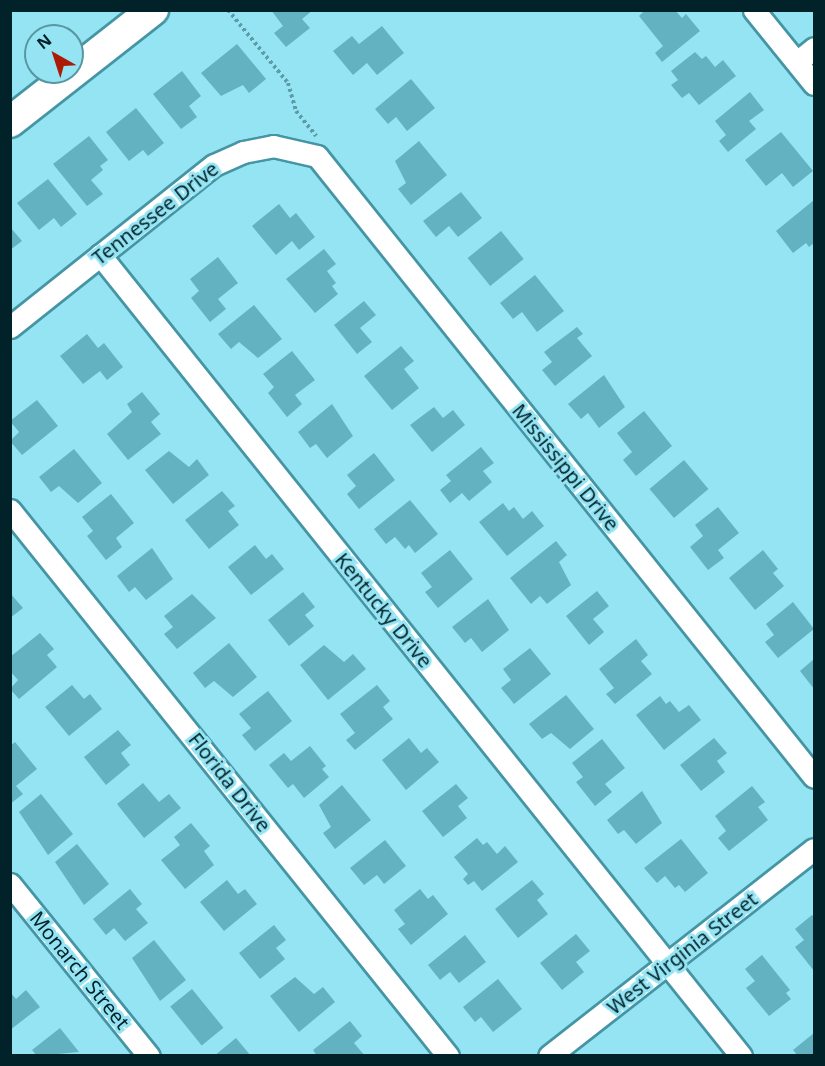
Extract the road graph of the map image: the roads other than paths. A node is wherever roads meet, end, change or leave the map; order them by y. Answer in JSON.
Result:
{"nodes":[{"id":1,"x":153,"y":10,"type":"edge"},
{"id":2,"x":754,"y":10,"type":"edge"},
{"id":3,"x":814,"y":48,"type":"edge"},
{"id":4,"x":797,"y":62,"type":"junction"},
{"id":5,"x":814,"y":84,"type":"edge"},
{"id":6,"x":10,"y":122,"type":"edge"},
{"id":7,"x":320,"y":150,"type":"joint"},
{"id":8,"x":100,"y":255,"type":"junction"},
{"id":9,"x":10,"y":327,"type":"edge"},
{"id":10,"x":10,"y":510,"type":"edge"},
{"id":11,"x":814,"y":777,"type":"edge"},
{"id":12,"x":814,"y":849,"type":"edge"},
{"id":13,"x":10,"y":884,"type":"edge"},
{"id":14,"x":669,"y":964,"type":"junction"},
{"id":15,"x":149,"y":1056,"type":"edge"},
{"id":16,"x":448,"y":1056,"type":"edge"},
{"id":17,"x":549,"y":1056,"type":"edge"},
{"id":18,"x":741,"y":1056,"type":"edge"}],
"edges":[{"from":1,"to":6,"type":"main road"},
{"from":2,"to":4,"type":"street"},
{"from":3,"to":4,"type":"street"},
{"from":4,"to":5,"type":"street"},
{"from":7,"to":8,"type":"street","name":"Tennessee Drive"},
{"from":7,"to":11,"type":"street","name":"Mississippi Drive"},
{"from":8,"to":9,"type":"street","name":"Tennessee Drive"},
{"from":8,"to":14,"type":"street","name":"Kentucky Drive"},
{"from":10,"to":16,"type":"street","name":"Florida Drive"},
{"from":12,"to":14,"type":"street","name":"West Virginia Street"},
{"from":13,"to":15,"type":"street","name":"Monarch Street"},
{"from":14,"to":17,"type":"street","name":"West Virginia Street"},
{"from":14,"to":18,"type":"street","name":"Kentucky Drive"}]}
